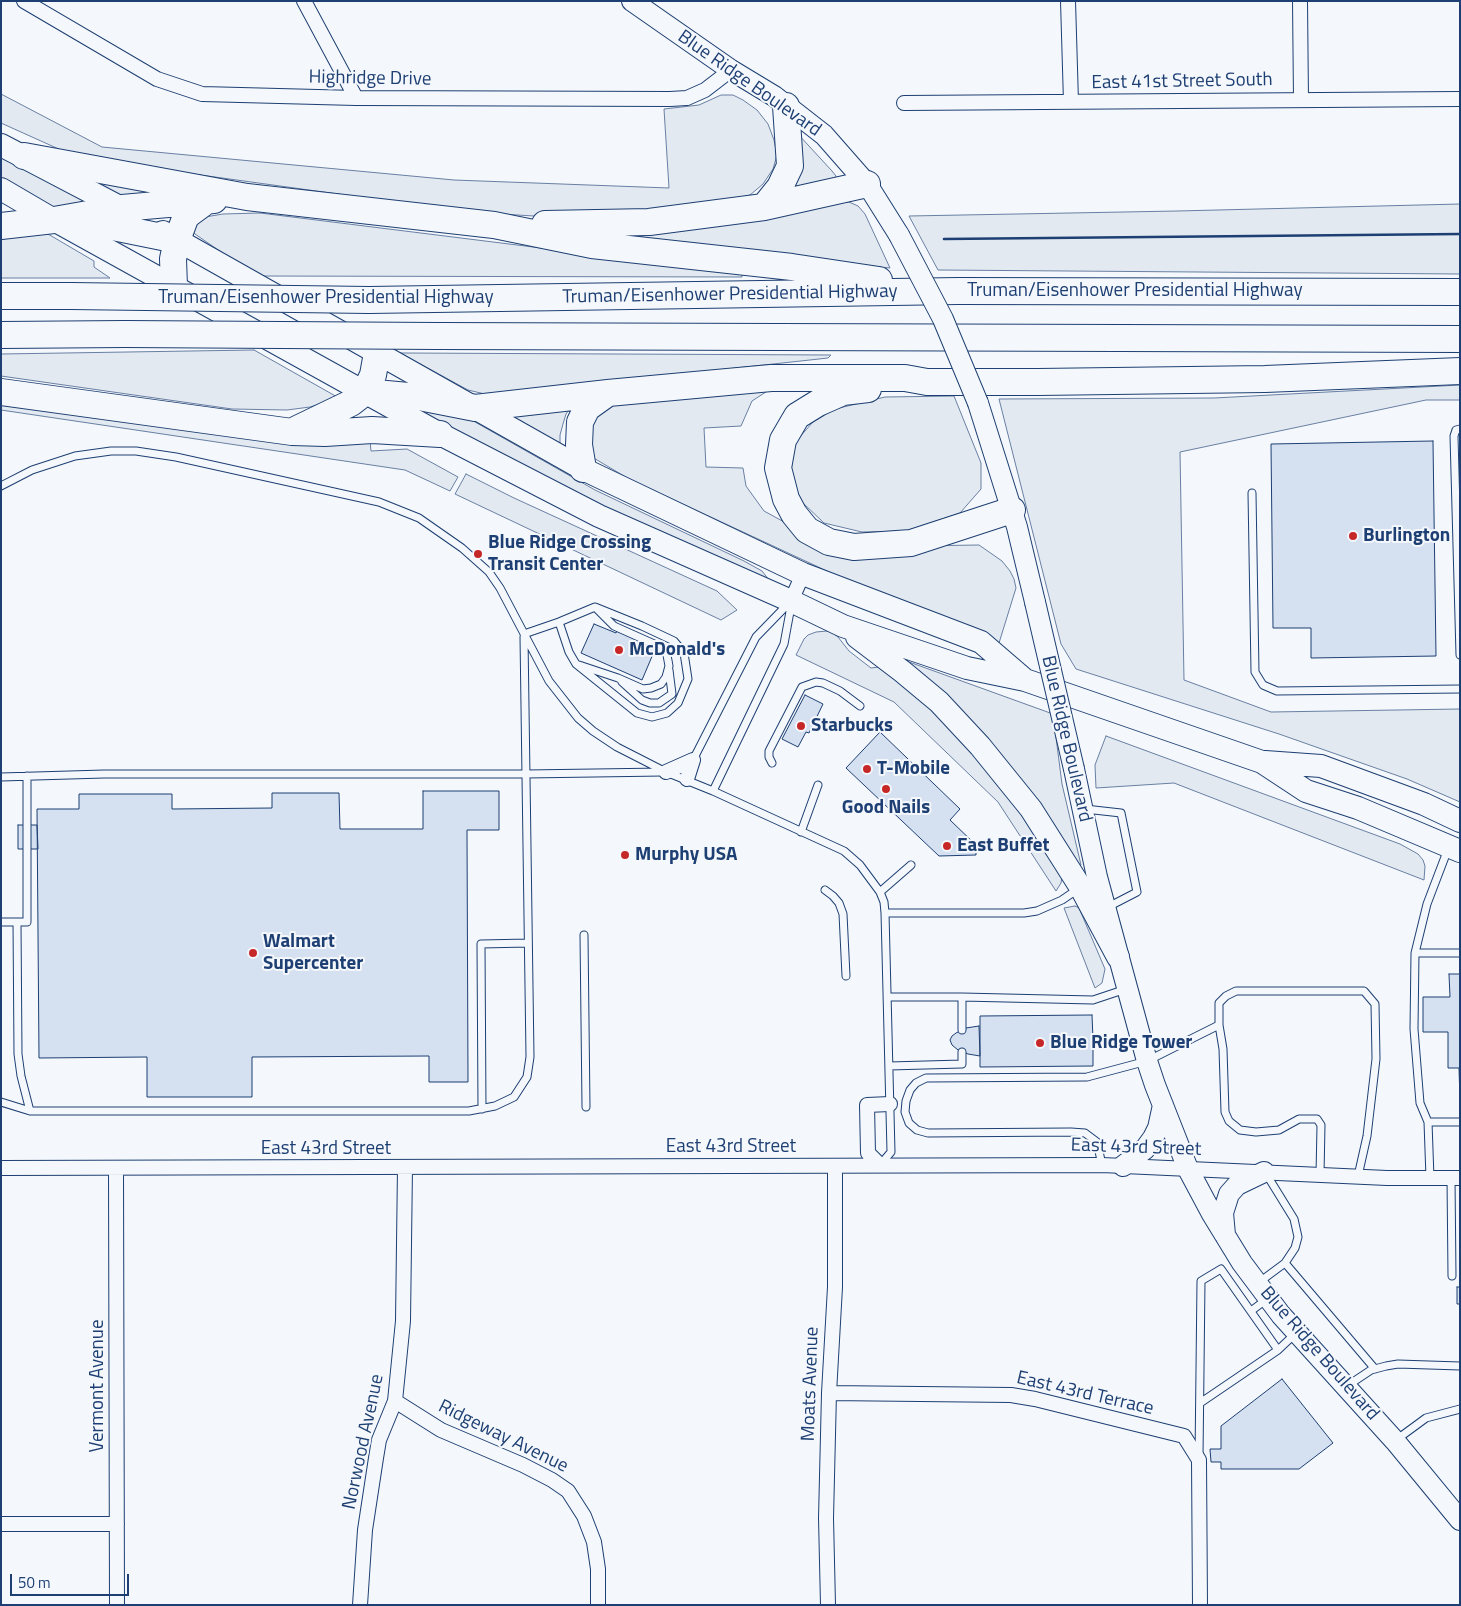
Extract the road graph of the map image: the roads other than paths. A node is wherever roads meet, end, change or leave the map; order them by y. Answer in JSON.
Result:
{"nodes":[{"id":1,"x":24,"y":1,"type":"edge"},
{"id":2,"x":304,"y":1,"type":"edge"},
{"id":3,"x":632,"y":1,"type":"edge"},
{"id":4,"x":1068,"y":1,"type":"edge"},
{"id":5,"x":1300,"y":1,"type":"edge"},
{"id":6,"x":730,"y":70,"type":"junction"},
{"id":7,"x":356,"y":98,"type":"junction"},
{"id":8,"x":1460,"y":99,"type":"edge"},
{"id":9,"x":1301,"y":100,"type":"junction"},
{"id":10,"x":1071,"y":102,"type":"junction"},
{"id":11,"x":904,"y":104,"type":"dead end"},
{"id":12,"x":786,"y":106,"type":"junction"},
{"id":13,"x":12,"y":151,"type":"edge"},
{"id":14,"x":867,"y":184,"type":"junction"},
{"id":15,"x":1,"y":189,"type":"edge"},
{"id":16,"x":247,"y":197,"type":"junction"},
{"id":17,"x":205,"y":202,"type":"junction"},
{"id":18,"x":764,"y":207,"type":"junction"},
{"id":19,"x":122,"y":208,"type":"junction"},
{"id":20,"x":54,"y":220,"type":"junction"},
{"id":21,"x":494,"y":225,"type":"junction"},
{"id":22,"x":1,"y":226,"type":"edge"},
{"id":23,"x":176,"y":240,"type":"junction"},
{"id":24,"x":174,"y":286,"type":"junction"},
{"id":25,"x":958,"y":291,"type":"junction"},
{"id":26,"x":1460,"y":292,"type":"edge"},
{"id":27,"x":1,"y":296,"type":"edge"},
{"id":28,"x":1,"y":335,"type":"edge"},
{"id":29,"x":1460,"y":338,"type":"edge"},
{"id":30,"x":377,"y":353,"type":"junction"},
{"id":31,"x":1460,"y":371,"type":"edge"},
{"id":32,"x":927,"y":382,"type":"junction"},
{"id":33,"x":1,"y":392,"type":"edge"},
{"id":34,"x":365,"y":392,"type":"junction"},
{"id":35,"x":608,"y":393,"type":"junction"},
{"id":36,"x":475,"y":408,"type":"junction"},
{"id":37,"x":1460,"y":429,"type":"edge"},
{"id":38,"x":292,"y":432,"type":"junction"},
{"id":39,"x":440,"y":434,"type":"junction"},
{"id":40,"x":583,"y":469,"type":"junction"},
{"id":41,"x":1,"y":486,"type":"edge"},
{"id":42,"x":1252,"y":493,"type":"dead end"},
{"id":43,"x":1012,"y":510,"type":"junction"},
{"id":44,"x":803,"y":574,"type":"junction"},
{"id":45,"x":792,"y":601,"type":"junction"},
{"id":46,"x":595,"y":607,"type":"junction"},
{"id":47,"x":558,"y":622,"type":"junction"},
{"id":48,"x":843,"y":626,"type":"junction"},
{"id":49,"x":524,"y":634,"type":"junction"},
{"id":50,"x":1460,"y":655,"type":"edge"},
{"id":51,"x":576,"y":664,"type":"junction"},
{"id":52,"x":669,"y":666,"type":"junction"},
{"id":53,"x":618,"y":678,"type":"junction"},
{"id":54,"x":1025,"y":680,"type":"junction"},
{"id":55,"x":1460,"y":689,"type":"edge"},
{"id":56,"x":860,"y":706,"type":"dead end"},
{"id":57,"x":693,"y":760,"type":"junction"},
{"id":58,"x":1262,"y":762,"type":"junction"},
{"id":59,"x":772,"y":763,"type":"dead end"},
{"id":60,"x":666,"y":772,"type":"junction"},
{"id":61,"x":526,"y":774,"type":"junction"},
{"id":62,"x":27,"y":776,"type":"junction"},
{"id":63,"x":1,"y":777,"type":"edge"},
{"id":64,"x":687,"y":779,"type":"junction"},
{"id":65,"x":818,"y":785,"type":"dead end"},
{"id":66,"x":713,"y":791,"type":"junction"},
{"id":67,"x":1082,"y":809,"type":"junction"},
{"id":68,"x":1460,"y":821,"type":"edge"},
{"id":69,"x":801,"y":832,"type":"junction"},
{"id":70,"x":1454,"y":849,"type":"edge"},
{"id":71,"x":912,"y":864,"type":"dead end"},
{"id":72,"x":1081,"y":888,"type":"junction"},
{"id":73,"x":825,"y":890,"type":"dead end"},
{"id":74,"x":880,"y":892,"type":"junction"},
{"id":75,"x":1105,"y":908,"type":"junction"},
{"id":76,"x":885,"y":913,"type":"junction"},
{"id":77,"x":1,"y":922,"type":"edge"},
{"id":78,"x":17,"y":922,"type":"junction"},
{"id":79,"x":584,"y":935,"type":"dead end"},
{"id":80,"x":528,"y":943,"type":"junction"},
{"id":81,"x":1415,"y":953,"type":"junction"},
{"id":82,"x":1460,"y":953,"type":"edge"},
{"id":83,"x":1118,"y":957,"type":"junction"},
{"id":84,"x":846,"y":976,"type":"dead end"},
{"id":85,"x":1126,"y":989,"type":"junction"},
{"id":86,"x":887,"y":997,"type":"junction"},
{"id":87,"x":962,"y":997,"type":"junction"},
{"id":88,"x":1219,"y":1025,"type":"junction"},
{"id":89,"x":962,"y":1030,"type":"dead end"},
{"id":90,"x":962,"y":1052,"type":"dead end"},
{"id":91,"x":1147,"y":1061,"type":"junction"},
{"id":92,"x":889,"y":1066,"type":"junction"},
{"id":93,"x":1,"y":1102,"type":"edge"},
{"id":94,"x":890,"y":1104,"type":"junction"},
{"id":95,"x":1163,"y":1105,"type":"junction"},
{"id":96,"x":586,"y":1107,"type":"dead end"},
{"id":97,"x":482,"y":1109,"type":"junction"},
{"id":98,"x":30,"y":1111,"type":"junction"},
{"id":99,"x":1428,"y":1122,"type":"junction"},
{"id":100,"x":1460,"y":1122,"type":"edge"},
{"id":101,"x":880,"y":1165,"type":"junction"},
{"id":102,"x":1102,"y":1165,"type":"junction"},
{"id":103,"x":835,"y":1166,"type":"junction"},
{"id":104,"x":1124,"y":1166,"type":"junction"},
{"id":105,"x":1,"y":1168,"type":"edge"},
{"id":106,"x":116,"y":1168,"type":"junction"},
{"id":107,"x":405,"y":1168,"type":"junction"},
{"id":108,"x":1188,"y":1169,"type":"junction"},
{"id":109,"x":1264,"y":1172,"type":"junction"},
{"id":110,"x":1320,"y":1174,"type":"junction"},
{"id":111,"x":1358,"y":1176,"type":"junction"},
{"id":112,"x":1430,"y":1178,"type":"junction"},
{"id":113,"x":1456,"y":1178,"type":"edge"},
{"id":114,"x":1224,"y":1235,"type":"junction"},
{"id":115,"x":1284,"y":1263,"type":"junction"},
{"id":116,"x":1452,"y":1276,"type":"dead end"},
{"id":117,"x":1263,"y":1291,"type":"junction"},
{"id":118,"x":1251,"y":1311,"type":"junction"},
{"id":119,"x":1296,"y":1333,"type":"junction"},
{"id":120,"x":1278,"y":1350,"type":"junction"},
{"id":121,"x":1460,"y":1366,"type":"edge"},
{"id":122,"x":1375,"y":1369,"type":"junction"},
{"id":123,"x":1346,"y":1387,"type":"junction"},
{"id":124,"x":829,"y":1393,"type":"junction"},
{"id":125,"x":394,"y":1401,"type":"junction"},
{"id":126,"x":1200,"y":1404,"type":"junction"},
{"id":127,"x":1460,"y":1409,"type":"edge"},
{"id":128,"x":1395,"y":1441,"type":"junction"},
{"id":129,"x":1199,"y":1460,"type":"junction"},
{"id":130,"x":1460,"y":1520,"type":"edge"},
{"id":131,"x":1,"y":1524,"type":"edge"},
{"id":132,"x":117,"y":1524,"type":"junction"},
{"id":133,"x":117,"y":1605,"type":"edge"},
{"id":134,"x":360,"y":1605,"type":"edge"},
{"id":135,"x":598,"y":1605,"type":"edge"},
{"id":136,"x":828,"y":1605,"type":"edge"},
{"id":137,"x":1200,"y":1605,"type":"edge"}],
"edges":[{"from":1,"to":7,"type":"street","name":"Highridge Drive"},
{"from":2,"to":7,"type":"street"},
{"from":3,"to":6,"type":"street","name":"Blue Ridge Boulevard"},
{"from":4,"to":10,"type":"street"},
{"from":5,"to":9,"type":"street"},
{"from":6,"to":7,"type":"street","name":"Highridge Drive"},
{"from":6,"to":12,"type":"street","name":"Blue Ridge Boulevard"},
{"from":8,"to":9,"type":"street","name":"East 41st Street South"},
{"from":9,"to":10,"type":"street","name":"East 41st Street South"},
{"from":10,"to":11,"type":"street","name":"East 41st Street South"},
{"from":12,"to":14,"type":"street","name":"Blue Ridge Boulevard"},
{"from":12,"to":18,"type":"highway"},
{"from":13,"to":16,"type":"highway"},
{"from":13,"to":19,"type":"main road"},
{"from":14,"to":18,"type":"highway"},
{"from":14,"to":43,"type":"street","name":"Blue Ridge Boulevard","bridge":true},
{"from":15,"to":20,"type":"main road"},
{"from":16,"to":17,"type":"highway"},
{"from":16,"to":21,"type":"highway"},
{"from":17,"to":19,"type":"highway"},
{"from":17,"to":23,"type":"highway"},
{"from":18,"to":21,"type":"highway"},
{"from":19,"to":20,"type":"highway"},
{"from":19,"to":23,"type":"main road"},
{"from":20,"to":22,"type":"highway"},
{"from":20,"to":23,"type":"highway"},
{"from":20,"to":24,"type":"main road"},
{"from":21,"to":25,"type":"highway"},
{"from":23,"to":24,"type":"highway"},
{"from":23,"to":30,"type":"main road"},
{"from":24,"to":34,"type":"main road"},
{"from":25,"to":26,"type":"highway","name":"Truman/Eisenhower Presidential Highway"},
{"from":25,"to":27,"type":"highway","name":"Truman/Eisenhower Presidential Highway","bridge":true},
{"from":28,"to":29,"type":"highway","name":"Truman/Eisenhower Presidential Highway","bridge":true},
{"from":30,"to":34,"type":"highway"},
{"from":30,"to":36,"type":"main road"},
{"from":31,"to":32,"type":"highway"},
{"from":32,"to":35,"type":"highway"},
{"from":32,"to":43,"type":"highway"},
{"from":33,"to":38,"type":"highway"},
{"from":34,"to":36,"type":"highway"},
{"from":34,"to":38,"type":"highway"},
{"from":34,"to":39,"type":"main road"},
{"from":35,"to":36,"type":"highway"},
{"from":35,"to":40,"type":"highway"},
{"from":36,"to":40,"type":"main road"},
{"from":37,"to":50,"type":"lane"},
{"from":38,"to":39,"type":"highway"},
{"from":39,"to":45,"type":"main road"},
{"from":40,"to":44,"type":"main road"},
{"from":41,"to":49,"type":"lane"},
{"from":42,"to":55,"type":"lane"},
{"from":43,"to":67,"type":"street","name":"Blue Ridge Boulevard","bridge":true},
{"from":44,"to":45,"type":"street"},
{"from":44,"to":54,"type":"main road"},
{"from":45,"to":48,"type":"main road"},
{"from":45,"to":57,"type":"lane"},
{"from":45,"to":66,"type":"lane"},
{"from":46,"to":47,"type":"lane"},
{"from":46,"to":51,"type":"lane"},
{"from":46,"to":52,"type":"lane"},
{"from":47,"to":49,"type":"lane"},
{"from":47,"to":51,"type":"lane"},
{"from":48,"to":54,"type":"main road"},
{"from":48,"to":72,"type":"main road"},
{"from":49,"to":60,"type":"lane"},
{"from":49,"to":61,"type":"lane"},
{"from":51,"to":53,"type":"lane"},
{"from":52,"to":53,"type":"lane"},
{"from":52,"to":53,"type":"lane"},
{"from":54,"to":58,"type":"main road"},
{"from":56,"to":59,"type":"lane"},
{"from":57,"to":60,"type":"street"},
{"from":57,"to":64,"type":"street"},
{"from":58,"to":68,"type":"main road"},
{"from":58,"to":70,"type":"main road"},
{"from":60,"to":61,"type":"lane"},
{"from":60,"to":64,"type":"lane"},
{"from":61,"to":62,"type":"lane"},
{"from":61,"to":80,"type":"lane"},
{"from":62,"to":63,"type":"lane"},
{"from":62,"to":78,"type":"lane"},
{"from":64,"to":66,"type":"lane"},
{"from":65,"to":69,"type":"lane"},
{"from":66,"to":69,"type":"lane"},
{"from":67,"to":75,"type":"street","name":"Blue Ridge Boulevard"},
{"from":67,"to":75,"type":"lane"},
{"from":69,"to":74,"type":"lane"},
{"from":70,"to":81,"type":"lane"},
{"from":71,"to":74,"type":"lane"},
{"from":72,"to":76,"type":"lane"},
{"from":72,"to":83,"type":"main road"},
{"from":73,"to":84,"type":"lane"},
{"from":74,"to":76,"type":"lane"},
{"from":75,"to":83,"type":"street","name":"Blue Ridge Boulevard"},
{"from":76,"to":86,"type":"lane"},
{"from":77,"to":78,"type":"lane"},
{"from":78,"to":98,"type":"lane"},
{"from":79,"to":96,"type":"lane"},
{"from":80,"to":97,"type":"lane"},
{"from":80,"to":97,"type":"lane"},
{"from":81,"to":82,"type":"lane"},
{"from":81,"to":99,"type":"lane"},
{"from":83,"to":85,"type":"street","name":"Blue Ridge Boulevard"},
{"from":85,"to":87,"type":"lane"},
{"from":85,"to":91,"type":"street","name":"Blue Ridge Boulevard"},
{"from":86,"to":87,"type":"lane"},
{"from":86,"to":92,"type":"lane"},
{"from":87,"to":89,"type":"lane"},
{"from":88,"to":91,"type":"lane"},
{"from":88,"to":110,"type":"lane"},
{"from":88,"to":111,"type":"lane"},
{"from":90,"to":92,"type":"lane"},
{"from":91,"to":95,"type":"street","name":"Blue Ridge Boulevard"},
{"from":91,"to":102,"type":"lane"},
{"from":92,"to":94,"type":"lane"},
{"from":93,"to":98,"type":"lane"},
{"from":94,"to":101,"type":"lane"},
{"from":94,"to":101,"type":"street"},
{"from":95,"to":104,"type":"street"},
{"from":95,"to":108,"type":"street","name":"Blue Ridge Boulevard"},
{"from":97,"to":98,"type":"lane"},
{"from":99,"to":100,"type":"lane"},
{"from":99,"to":112,"type":"lane"},
{"from":101,"to":102,"type":"street","name":"East 43rd Street"},
{"from":101,"to":103,"type":"street","name":"East 43rd Street"},
{"from":102,"to":104,"type":"street","name":"East 43rd Street"},
{"from":103,"to":107,"type":"street","name":"East 43rd Street"},
{"from":103,"to":124,"type":"street","name":"Moats Avenue"},
{"from":104,"to":108,"type":"street","name":"East 43rd Street"},
{"from":105,"to":106,"type":"street","name":"East 43rd Street"},
{"from":106,"to":107,"type":"street","name":"East 43rd Street"},
{"from":106,"to":132,"type":"street","name":"Vermont Avenue"},
{"from":107,"to":125,"type":"street","name":"Norwood Avenue"},
{"from":108,"to":109,"type":"street","name":"East 43rd Street"},
{"from":108,"to":114,"type":"street","name":"Blue Ridge Boulevard"},
{"from":109,"to":110,"type":"street","name":"East 43rd Street"},
{"from":109,"to":114,"type":"street"},
{"from":109,"to":115,"type":"lane"},
{"from":110,"to":111,"type":"street","name":"East 43rd Street"},
{"from":111,"to":112,"type":"street","name":"East 43rd Street"},
{"from":112,"to":113,"type":"street","name":"East 43rd Street"},
{"from":113,"to":116,"type":"lane"},
{"from":114,"to":117,"type":"street","name":"Blue Ridge Boulevard"},
{"from":115,"to":117,"type":"lane"},
{"from":115,"to":122,"type":"lane"},
{"from":117,"to":118,"type":"lane"},
{"from":117,"to":119,"type":"street","name":"Blue Ridge Boulevard"},
{"from":118,"to":120,"type":"lane"},
{"from":118,"to":126,"type":"lane"},
{"from":119,"to":120,"type":"lane"},
{"from":119,"to":123,"type":"street","name":"Blue Ridge Boulevard"},
{"from":120,"to":126,"type":"lane"},
{"from":121,"to":122,"type":"lane"},
{"from":122,"to":123,"type":"lane"},
{"from":123,"to":128,"type":"street","name":"Blue Ridge Boulevard"},
{"from":124,"to":129,"type":"street","name":"East 43rd Terrace"},
{"from":124,"to":136,"type":"street","name":"Moats Avenue"},
{"from":125,"to":134,"type":"street","name":"Norwood Avenue"},
{"from":125,"to":135,"type":"street","name":"Ridgeway Avenue"},
{"from":126,"to":129,"type":"lane"},
{"from":127,"to":128,"type":"lane"},
{"from":128,"to":130,"type":"street","name":"Blue Ridge Boulevard"},
{"from":129,"to":137,"type":"street"},
{"from":131,"to":132,"type":"street"},
{"from":132,"to":133,"type":"street","name":"Vermont Avenue"}]}
